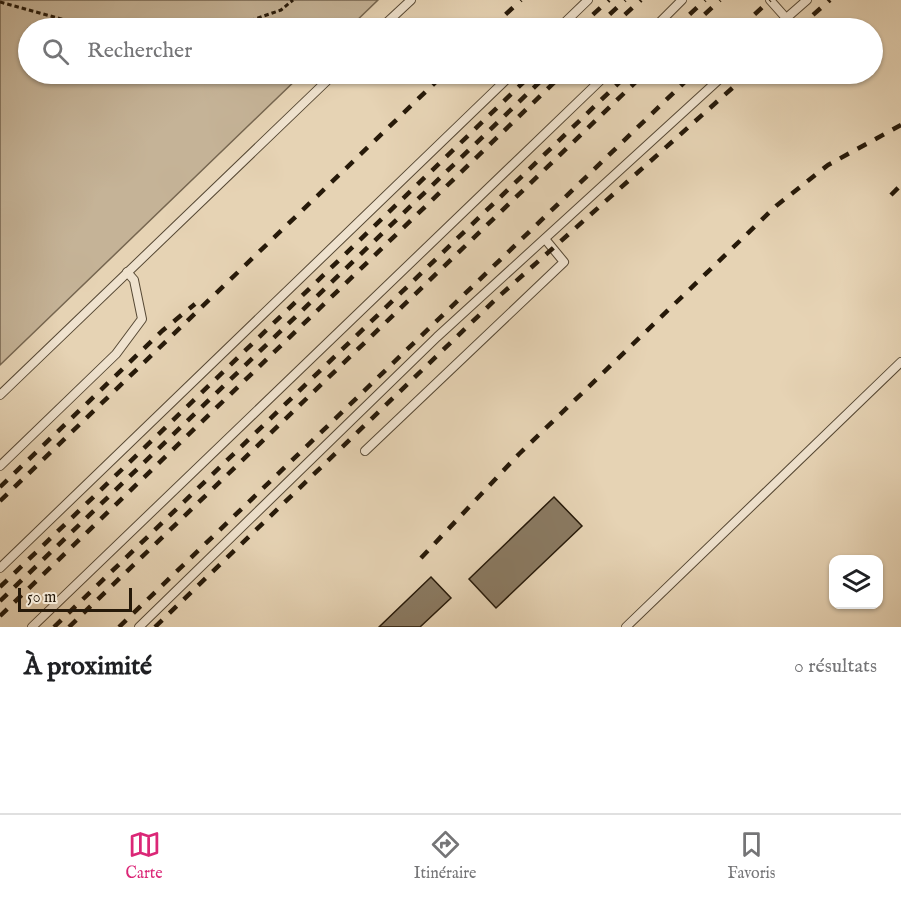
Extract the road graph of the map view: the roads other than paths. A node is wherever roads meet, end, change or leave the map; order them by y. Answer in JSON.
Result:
{"nodes":[{"id":1,"x":411,"y":0,"type":"edge"},
{"id":2,"x":588,"y":0,"type":"edge"},
{"id":3,"x":682,"y":0,"type":"edge"},
{"id":4,"x":770,"y":0,"type":"edge"},
{"id":5,"x":807,"y":0,"type":"edge"},
{"id":6,"x":392,"y":18,"type":"edge"},
{"id":7,"x":569,"y":18,"type":"edge"},
{"id":8,"x":664,"y":18,"type":"edge"},
{"id":9,"x":786,"y":18,"type":"joint"},
{"id":10,"x":324,"y":84,"type":"edge"},
{"id":11,"x":502,"y":84,"type":"edge"},
{"id":12,"x":597,"y":84,"type":"edge"},
{"id":13,"x":714,"y":84,"type":"edge"},
{"id":14,"x":545,"y":239,"type":"junction"},
{"id":15,"x":127,"y":272,"type":"junction"},
{"id":16,"x":901,"y":362,"type":"edge"},
{"id":17,"x":0,"y":395,"type":"edge"},
{"id":18,"x":365,"y":451,"type":"dead end"},
{"id":19,"x":0,"y":466,"type":"edge"},
{"id":20,"x":0,"y":568,"type":"edge"},
{"id":21,"x":32,"y":627,"type":"edge"},
{"id":22,"x":139,"y":627,"type":"edge"},
{"id":23,"x":626,"y":627,"type":"edge"}],
"edges":[{"from":1,"to":6,"type":"lane"},
{"from":2,"to":7,"type":"lane"},
{"from":3,"to":8,"type":"lane"},
{"from":4,"to":9,"type":"lane"},
{"from":5,"to":9,"type":"lane"},
{"from":10,"to":15,"type":"lane"},
{"from":11,"to":20,"type":"lane"},
{"from":12,"to":21,"type":"lane"},
{"from":13,"to":14,"type":"lane"},
{"from":14,"to":18,"type":"lane"},
{"from":14,"to":22,"type":"lane"},
{"from":15,"to":17,"type":"lane"},
{"from":15,"to":19,"type":"lane"},
{"from":16,"to":23,"type":"lane"}]}
